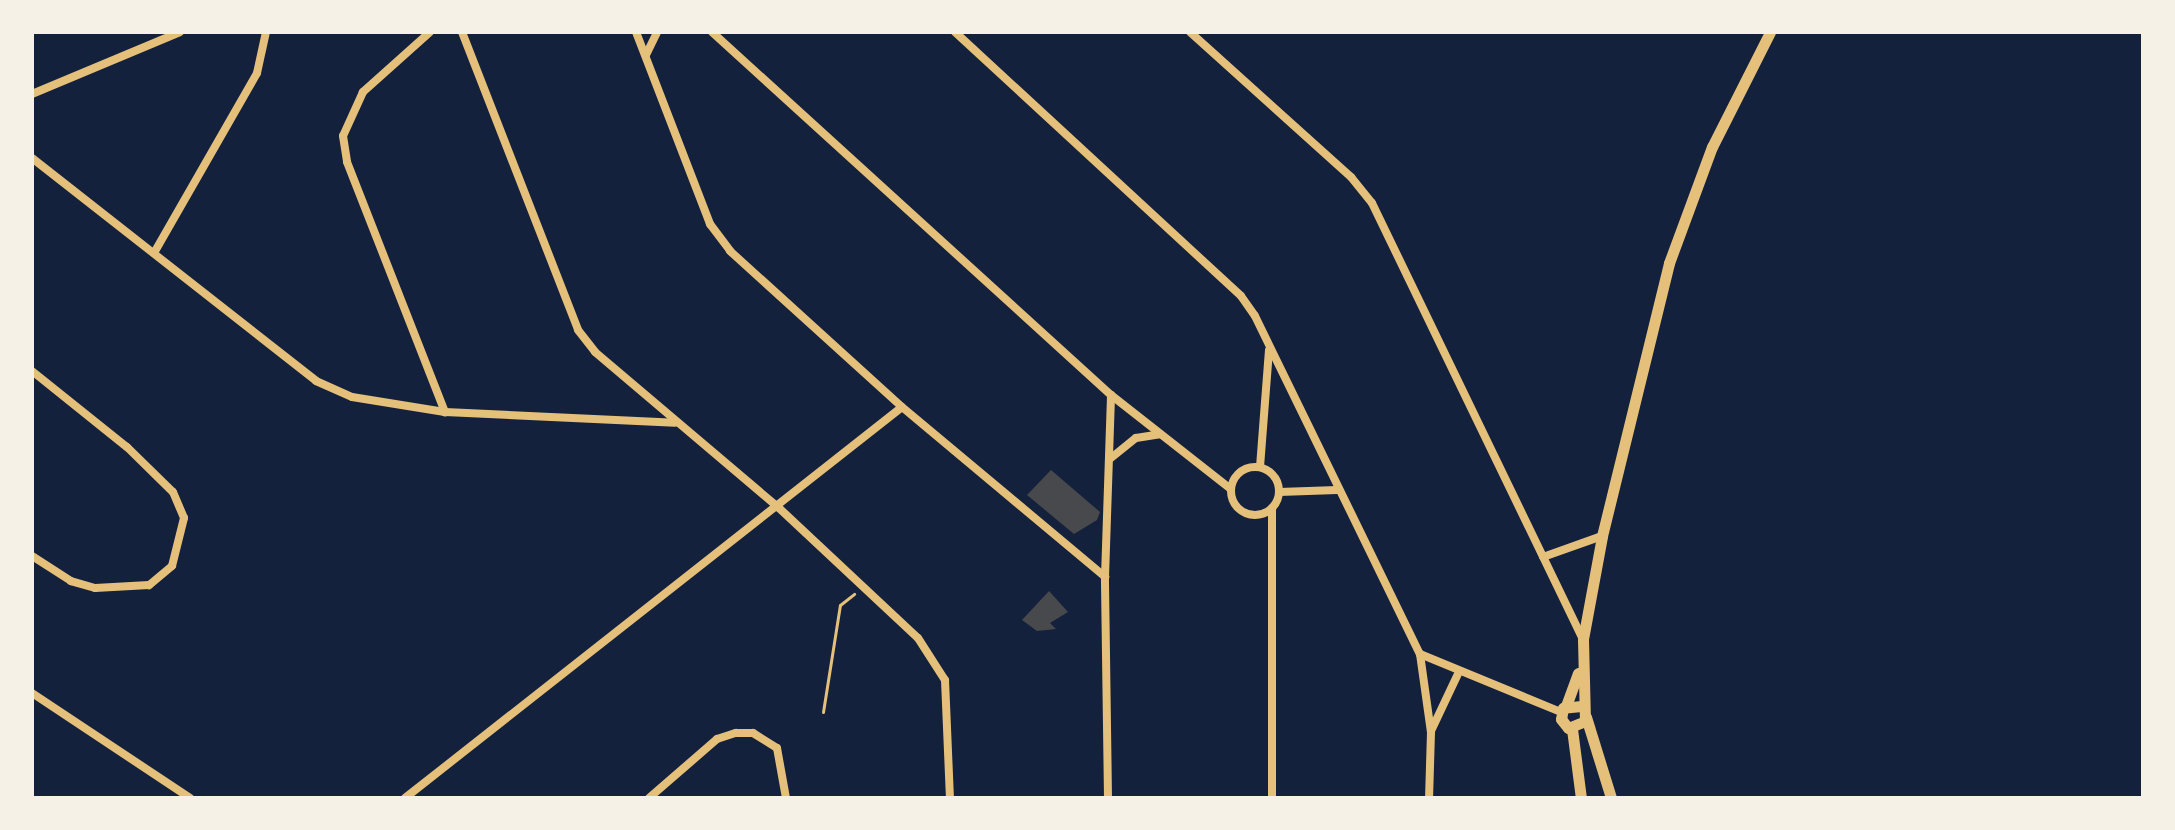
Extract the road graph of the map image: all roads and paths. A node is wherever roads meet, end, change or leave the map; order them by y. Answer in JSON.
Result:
{"nodes":[{"id":1,"x":180,"y":32,"type":"edge"},
{"id":2,"x":266,"y":32,"type":"edge"},
{"id":3,"x":430,"y":32,"type":"edge"},
{"id":4,"x":462,"y":32,"type":"edge"},
{"id":5,"x":636,"y":32,"type":"edge"},
{"id":6,"x":657,"y":32,"type":"edge"},
{"id":7,"x":712,"y":32,"type":"edge"},
{"id":8,"x":955,"y":32,"type":"edge"},
{"id":9,"x":1190,"y":32,"type":"edge"},
{"id":10,"x":1770,"y":32,"type":"edge"},
{"id":11,"x":646,"y":55,"type":"junction"},
{"id":12,"x":32,"y":94,"type":"edge"},
{"id":13,"x":32,"y":158,"type":"edge"},
{"id":14,"x":154,"y":253,"type":"junction"},
{"id":15,"x":1269,"y":349,"type":"junction"},
{"id":16,"x":32,"y":371,"type":"edge"},
{"id":17,"x":1111,"y":395,"type":"junction"},
{"id":18,"x":902,"y":407,"type":"junction"},
{"id":19,"x":445,"y":412,"type":"junction"},
{"id":20,"x":676,"y":423,"type":"junction"},
{"id":21,"x":1160,"y":434,"type":"junction"},
{"id":22,"x":1111,"y":458,"type":"junction"},
{"id":23,"x":1260,"y":467,"type":"junction"},
{"id":24,"x":1231,"y":489,"type":"junction"},
{"id":25,"x":1337,"y":490,"type":"junction"},
{"id":26,"x":1279,"y":492,"type":"junction"},
{"id":27,"x":779,"y":508,"type":"junction"},
{"id":28,"x":1272,"y":508,"type":"junction"},
{"id":29,"x":1602,"y":536,"type":"junction"},
{"id":30,"x":32,"y":556,"type":"edge"},
{"id":31,"x":1543,"y":557,"type":"junction"},
{"id":32,"x":1105,"y":577,"type":"junction"},
{"id":33,"x":863,"y":587,"type":"junction"},
{"id":34,"x":1583,"y":639,"type":"junction"},
{"id":35,"x":1420,"y":654,"type":"junction"},
{"id":36,"x":1582,"y":661,"type":"junction"},
{"id":37,"x":1458,"y":674,"type":"junction"},
{"id":38,"x":32,"y":693,"type":"edge"},
{"id":39,"x":1564,"y":709,"type":"junction"},
{"id":40,"x":823,"y":712,"type":"dead end"},
{"id":41,"x":1583,"y":712,"type":"junction"},
{"id":42,"x":1572,"y":729,"type":"junction"},
{"id":43,"x":1431,"y":732,"type":"junction"},
{"id":44,"x":190,"y":798,"type":"edge"},
{"id":45,"x":405,"y":798,"type":"edge"},
{"id":46,"x":649,"y":798,"type":"edge"},
{"id":47,"x":786,"y":798,"type":"edge"},
{"id":48,"x":950,"y":798,"type":"edge"},
{"id":49,"x":1108,"y":798,"type":"edge"},
{"id":50,"x":1272,"y":798,"type":"edge"},
{"id":51,"x":1429,"y":798,"type":"edge"},
{"id":52,"x":1581,"y":798,"type":"edge"},
{"id":53,"x":1611,"y":798,"type":"edge"}],
"edges":[{"from":1,"to":12,"type":"street"},
{"from":2,"to":14,"type":"street"},
{"from":3,"to":19,"type":"street"},
{"from":4,"to":20,"type":"street"},
{"from":5,"to":11,"type":"street"},
{"from":6,"to":11,"type":"street"},
{"from":7,"to":17,"type":"street"},
{"from":8,"to":15,"type":"street"},
{"from":9,"to":31,"type":"street"},
{"from":10,"to":29,"type":"street"},
{"from":11,"to":18,"type":"street"},
{"from":13,"to":14,"type":"street"},
{"from":14,"to":19,"type":"street"},
{"from":15,"to":23,"type":"street"},
{"from":15,"to":25,"type":"street"},
{"from":16,"to":30,"type":"street"},
{"from":17,"to":21,"type":"street"},
{"from":17,"to":22,"type":"street"},
{"from":18,"to":27,"type":"street"},
{"from":18,"to":32,"type":"street"},
{"from":19,"to":20,"type":"street"},
{"from":20,"to":27,"type":"street"},
{"from":21,"to":22,"type":"street"},
{"from":21,"to":24,"type":"street"},
{"from":22,"to":32,"type":"street"},
{"from":23,"to":24,"type":"street"},
{"from":23,"to":26,"type":"street"},
{"from":24,"to":28,"type":"street"},
{"from":25,"to":26,"type":"street"},
{"from":25,"to":35,"type":"street"},
{"from":26,"to":28,"type":"street"},
{"from":27,"to":33,"type":"street"},
{"from":27,"to":45,"type":"street"},
{"from":28,"to":50,"type":"street"},
{"from":29,"to":31,"type":"street"},
{"from":29,"to":34,"type":"street"},
{"from":31,"to":34,"type":"street"},
{"from":32,"to":49,"type":"street"},
{"from":33,"to":40,"type":"path"},
{"from":33,"to":48,"type":"street"},
{"from":34,"to":36,"type":"street"},
{"from":35,"to":37,"type":"street"},
{"from":35,"to":43,"type":"street"},
{"from":36,"to":39,"type":"street"},
{"from":36,"to":41,"type":"street"},
{"from":37,"to":39,"type":"street"},
{"from":37,"to":43,"type":"street"},
{"from":38,"to":44,"type":"street"},
{"from":39,"to":41,"type":"street"},
{"from":39,"to":42,"type":"street"},
{"from":41,"to":42,"type":"street"},
{"from":41,"to":53,"type":"street"},
{"from":42,"to":52,"type":"street"},
{"from":43,"to":51,"type":"street"},
{"from":46,"to":47,"type":"street"}]}
